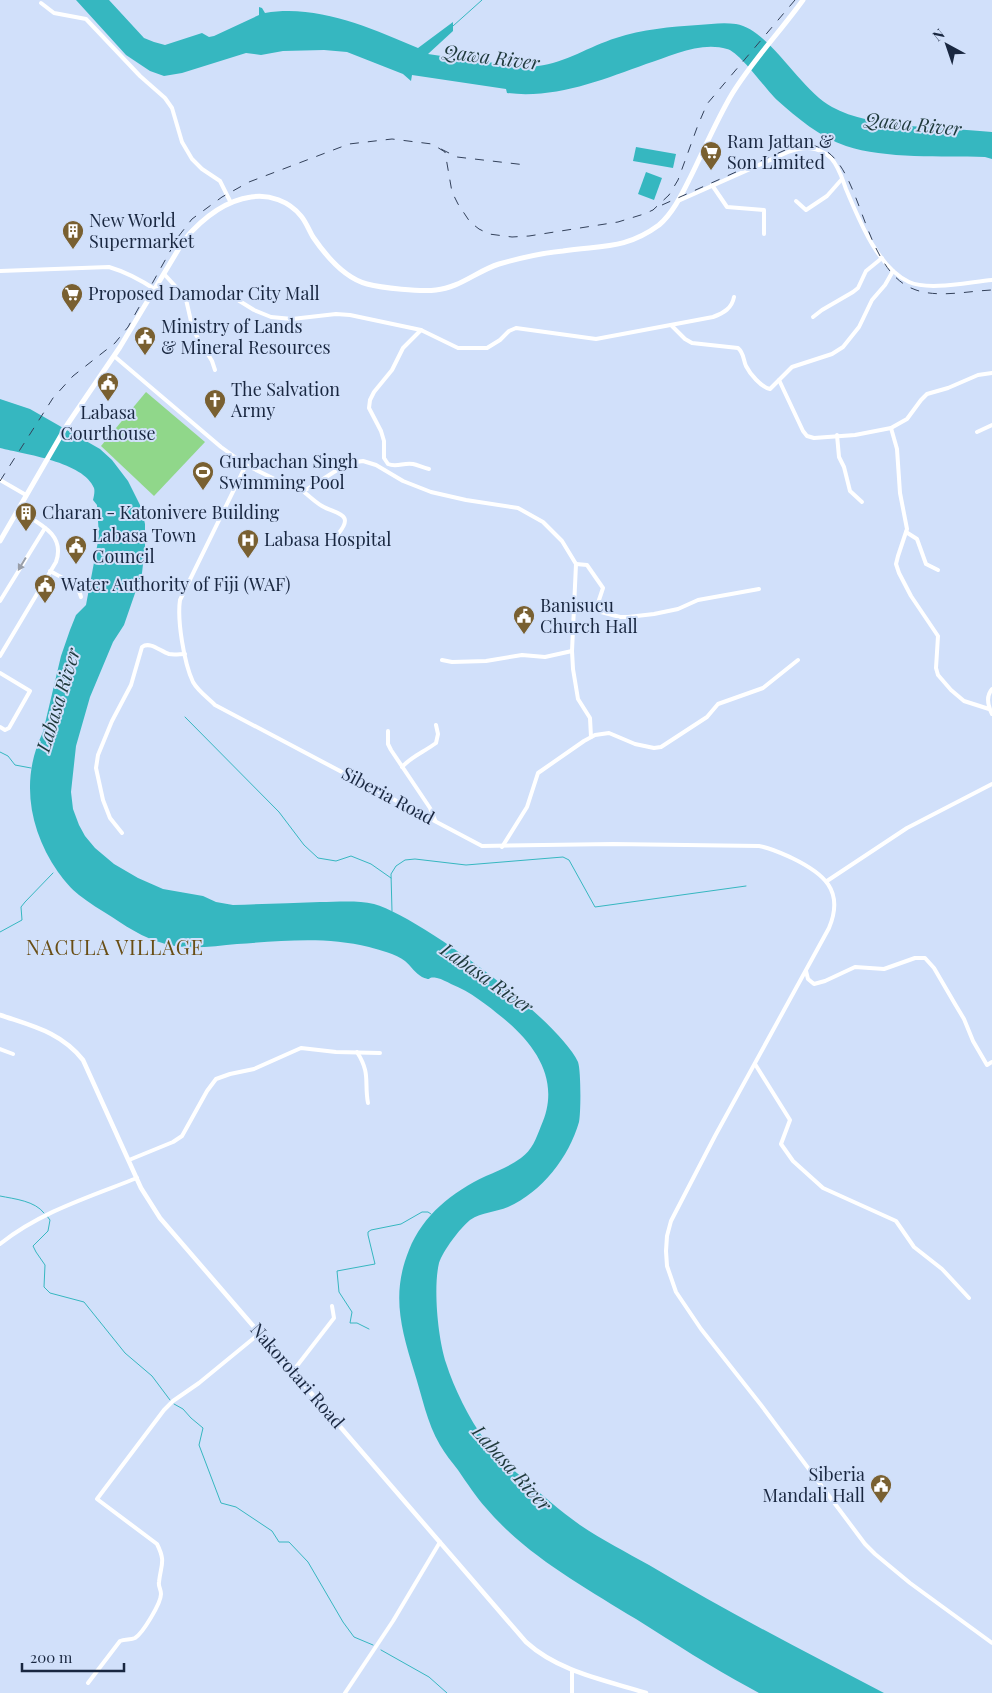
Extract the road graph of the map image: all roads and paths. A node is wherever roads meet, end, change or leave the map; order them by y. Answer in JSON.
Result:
{"nodes":[{"id":1,"x":803,"y":0,"type":"edge"},
{"id":2,"x":41,"y":3,"type":"dead end"},
{"id":3,"x":842,"y":179,"type":"junction"},
{"id":4,"x":712,"y":185,"type":"junction"},
{"id":5,"x":678,"y":201,"type":"junction"},
{"id":6,"x":796,"y":201,"type":"dead end"},
{"id":7,"x":231,"y":203,"type":"junction"},
{"id":8,"x":764,"y":234,"type":"dead end"},
{"id":9,"x":882,"y":258,"type":"junction"},
{"id":10,"x":0,"y":271,"type":"edge"},
{"id":11,"x":893,"y":271,"type":"junction"},
{"id":12,"x":165,"y":274,"type":"junction"},
{"id":13,"x":992,"y":280,"type":"edge"},
{"id":14,"x":156,"y":290,"type":"junction"},
{"id":15,"x":185,"y":295,"type":"junction"},
{"id":16,"x":734,"y":297,"type":"dead end"},
{"id":17,"x":813,"y":317,"type":"dead end"},
{"id":18,"x":671,"y":325,"type":"junction"},
{"id":19,"x":422,"y":330,"type":"junction"},
{"id":20,"x":114,"y":356,"type":"junction"},
{"id":21,"x":215,"y":370,"type":"dead end"},
{"id":22,"x":992,"y":372,"type":"edge"},
{"id":23,"x":780,"y":380,"type":"junction"},
{"id":24,"x":992,"y":425,"type":"edge"},
{"id":25,"x":891,"y":428,"type":"junction"},
{"id":26,"x":978,"y":432,"type":"dead end"},
{"id":27,"x":837,"y":436,"type":"junction"},
{"id":28,"x":246,"y":465,"type":"junction"},
{"id":29,"x":429,"y":469,"type":"dead end"},
{"id":30,"x":1,"y":482,"type":"edge"},
{"id":31,"x":303,"y":490,"type":"junction"},
{"id":32,"x":26,"y":496,"type":"junction"},
{"id":33,"x":862,"y":502,"type":"dead end"},
{"id":34,"x":19,"y":510,"type":"junction"},
{"id":35,"x":45,"y":528,"type":"junction"},
{"id":36,"x":906,"y":532,"type":"junction"},
{"id":37,"x":338,"y":534,"type":"dead end"},
{"id":38,"x":0,"y":540,"type":"edge"},
{"id":39,"x":576,"y":564,"type":"junction"},
{"id":40,"x":938,"y":570,"type":"dead end"},
{"id":41,"x":50,"y":571,"type":"junction"},
{"id":42,"x":759,"y":590,"type":"dead end"},
{"id":43,"x":81,"y":596,"type":"dead end"},
{"id":44,"x":0,"y":601,"type":"edge"},
{"id":45,"x":572,"y":651,"type":"junction"},
{"id":46,"x":185,"y":654,"type":"junction"},
{"id":47,"x":0,"y":656,"type":"edge"},
{"id":48,"x":442,"y":660,"type":"dead end"},
{"id":49,"x":798,"y":660,"type":"dead end"},
{"id":50,"x":0,"y":673,"type":"edge"},
{"id":51,"x":992,"y":689,"type":"edge"},
{"id":52,"x":989,"y":709,"type":"junction"},
{"id":53,"x":992,"y":714,"type":"edge"},
{"id":54,"x":436,"y":725,"type":"dead end"},
{"id":55,"x":0,"y":727,"type":"edge"},
{"id":56,"x":388,"y":731,"type":"dead end"},
{"id":57,"x":591,"y":737,"type":"junction"},
{"id":58,"x":402,"y":767,"type":"junction"},
{"id":59,"x":992,"y":784,"type":"edge"},
{"id":60,"x":435,"y":820,"type":"junction"},
{"id":61,"x":122,"y":833,"type":"dead end"},
{"id":62,"x":502,"y":847,"type":"junction"},
{"id":63,"x":827,"y":881,"type":"junction"},
{"id":64,"x":806,"y":971,"type":"junction"},
{"id":65,"x":0,"y":1015,"type":"edge"},
{"id":66,"x":0,"y":1049,"type":"edge"},
{"id":67,"x":357,"y":1052,"type":"junction"},
{"id":68,"x":380,"y":1053,"type":"dead end"},
{"id":69,"x":13,"y":1054,"type":"dead end"},
{"id":70,"x":992,"y":1062,"type":"edge"},
{"id":71,"x":756,"y":1064,"type":"junction"},
{"id":72,"x":368,"y":1103,"type":"dead end"},
{"id":73,"x":130,"y":1160,"type":"junction"},
{"id":74,"x":137,"y":1178,"type":"junction"},
{"id":75,"x":0,"y":1244,"type":"edge"},
{"id":76,"x":969,"y":1298,"type":"dead end"},
{"id":77,"x":332,"y":1306,"type":"dead end"},
{"id":78,"x":260,"y":1333,"type":"junction"},
{"id":79,"x":293,"y":1371,"type":"junction"},
{"id":80,"x":440,"y":1542,"type":"junction"},
{"id":81,"x":992,"y":1643,"type":"edge"},
{"id":82,"x":572,"y":1670,"type":"junction"},
{"id":83,"x":88,"y":1683,"type":"dead end"},
{"id":84,"x":345,"y":1693,"type":"edge"},
{"id":85,"x":572,"y":1693,"type":"edge"},
{"id":86,"x":646,"y":1693,"type":"edge"}],
"edges":[{"from":1,"to":5,"type":"main road"},
{"from":2,"to":7,"type":"street"},
{"from":3,"to":4,"type":"street"},
{"from":3,"to":6,"type":"street"},
{"from":3,"to":9,"type":"street"},
{"from":4,"to":5,"type":"street"},
{"from":4,"to":8,"type":"street"},
{"from":5,"to":7,"type":"main road"},
{"from":7,"to":12,"type":"main road"},
{"from":9,"to":11,"type":"street"},
{"from":9,"to":17,"type":"street"},
{"from":10,"to":14,"type":"street"},
{"from":11,"to":13,"type":"street"},
{"from":11,"to":23,"type":"street"},
{"from":12,"to":14,"type":"main road"},
{"from":12,"to":15,"type":"street"},
{"from":14,"to":20,"type":"main road"},
{"from":15,"to":19,"type":"street"},
{"from":15,"to":21,"type":"street"},
{"from":16,"to":18,"type":"street"},
{"from":18,"to":19,"type":"street"},
{"from":18,"to":23,"type":"street"},
{"from":19,"to":29,"type":"street"},
{"from":20,"to":28,"type":"street"},
{"from":20,"to":32,"type":"main road"},
{"from":22,"to":25,"type":"street"},
{"from":23,"to":27,"type":"street"},
{"from":24,"to":26,"type":"street"},
{"from":25,"to":27,"type":"street"},
{"from":25,"to":36,"type":"street"},
{"from":27,"to":33,"type":"street"},
{"from":28,"to":31,"type":"street"},
{"from":28,"to":46,"type":"street","name":"Siberia Road"},
{"from":30,"to":32,"type":"street"},
{"from":31,"to":37,"type":"street"},
{"from":31,"to":39,"type":"street"},
{"from":32,"to":34,"type":"main road"},
{"from":34,"to":35,"type":"street"},
{"from":34,"to":38,"type":"main road"},
{"from":35,"to":41,"type":"street"},
{"from":35,"to":44,"type":"street","one_way":true},
{"from":36,"to":40,"type":"street"},
{"from":36,"to":52,"type":"street"},
{"from":39,"to":42,"type":"street"},
{"from":39,"to":45,"type":"street"},
{"from":41,"to":43,"type":"street"},
{"from":41,"to":47,"type":"street"},
{"from":45,"to":48,"type":"street"},
{"from":45,"to":57,"type":"street"},
{"from":46,"to":60,"type":"street","name":"Siberia Road"},
{"from":46,"to":61,"type":"street"},
{"from":49,"to":57,"type":"street"},
{"from":50,"to":55,"type":"street"},
{"from":51,"to":52,"type":"street"},
{"from":52,"to":53,"type":"street"},
{"from":54,"to":58,"type":"street"},
{"from":56,"to":58,"type":"street"},
{"from":57,"to":62,"type":"street"},
{"from":58,"to":60,"type":"street"},
{"from":59,"to":63,"type":"street"},
{"from":60,"to":62,"type":"street","name":"Siberia Road"},
{"from":62,"to":63,"type":"street","name":"Siberia Road"},
{"from":63,"to":64,"type":"street"},
{"from":64,"to":70,"type":"street"},
{"from":64,"to":71,"type":"street"},
{"from":65,"to":73,"type":"street","name":"Nakorotari Road"},
{"from":66,"to":69,"type":"street"},
{"from":67,"to":68,"type":"street"},
{"from":67,"to":72,"type":"street"},
{"from":67,"to":73,"type":"street"},
{"from":71,"to":76,"type":"street"},
{"from":71,"to":81,"type":"street"},
{"from":73,"to":74,"type":"street","name":"Nakorotari Road"},
{"from":74,"to":75,"type":"street"},
{"from":74,"to":78,"type":"street","name":"Nakorotari Road"},
{"from":77,"to":79,"type":"street"},
{"from":78,"to":79,"type":"street","name":"Nakorotari Road"},
{"from":78,"to":83,"type":"street"},
{"from":79,"to":80,"type":"street","name":"Nakorotari Road"},
{"from":80,"to":82,"type":"street","name":"Nakorotari Road"},
{"from":80,"to":84,"type":"street"},
{"from":82,"to":85,"type":"street"},
{"from":82,"to":86,"type":"street","name":"Nakorotari Road"}]}
